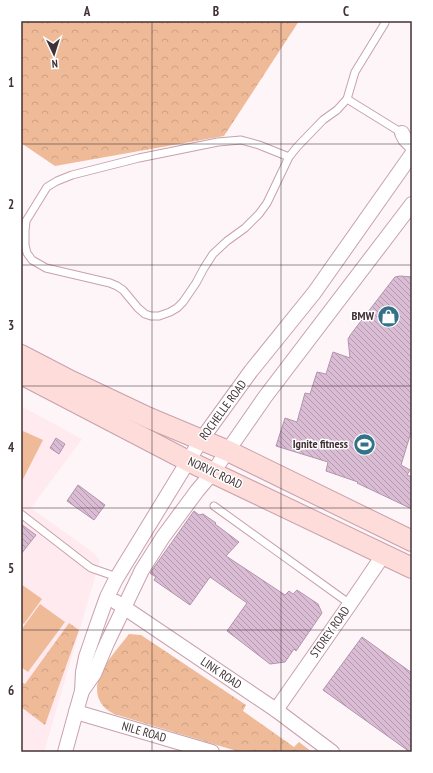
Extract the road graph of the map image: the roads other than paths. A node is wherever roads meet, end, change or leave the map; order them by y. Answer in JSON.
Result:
{"nodes":[{"id":1,"x":386,"y":23,"type":"dead end"},
{"id":2,"x":347,"y":99,"type":"junction"},
{"id":3,"x":407,"y":134,"type":"edge"},
{"id":4,"x":412,"y":146,"type":"edge"},
{"id":5,"x":412,"y":154,"type":"edge"},
{"id":6,"x":289,"y":157,"type":"junction"},
{"id":7,"x":412,"y":204,"type":"edge"},
{"id":8,"x":21,"y":355,"type":"edge"},
{"id":9,"x":21,"y":374,"type":"edge"},
{"id":10,"x":201,"y":440,"type":"junction"},
{"id":11,"x":228,"y":451,"type":"junction"},
{"id":12,"x":188,"y":461,"type":"junction"},
{"id":13,"x":213,"y":472,"type":"junction"},
{"id":14,"x":214,"y":506,"type":"dead end"},
{"id":15,"x":21,"y":514,"type":"edge"},
{"id":16,"x":412,"y":541,"type":"edge"},
{"id":17,"x":384,"y":554,"type":"junction"},
{"id":18,"x":412,"y":568,"type":"edge"},
{"id":19,"x":117,"y":577,"type":"junction"},
{"id":20,"x":107,"y":597,"type":"junction"},
{"id":21,"x":350,"y":604,"type":"junction"},
{"id":22,"x":124,"y":607,"type":"junction"},
{"id":23,"x":82,"y":691,"type":"junction"},
{"id":24,"x":276,"y":710,"type":"junction"},
{"id":25,"x":76,"y":712,"type":"junction"},
{"id":26,"x":65,"y":752,"type":"edge"},
{"id":27,"x":212,"y":752,"type":"edge"},
{"id":28,"x":332,"y":752,"type":"edge"}],
"edges":[{"from":1,"to":2,"type":"lane"},
{"from":2,"to":3,"type":"lane"},
{"from":2,"to":6,"type":"lane"},
{"from":3,"to":4,"type":"street"},
{"from":5,"to":10,"type":"street","name":"ROCHELLE ROAD"},
{"from":6,"to":6,"type":"lane"},
{"from":7,"to":11,"type":"street","name":"ROCHELLE ROAD"},
{"from":8,"to":10,"type":"street","name":"NORVIC ROAD"},
{"from":9,"to":12,"type":"street","name":"NORVIC ROAD"},
{"from":10,"to":11,"type":"street","name":"NORVIC ROAD"},
{"from":10,"to":12,"type":"street","name":"ROCHELLE ROAD"},
{"from":11,"to":13,"type":"street","name":"ROCHELLE ROAD"},
{"from":11,"to":16,"type":"street","name":"NORVIC ROAD"},
{"from":12,"to":13,"type":"street","name":"NORVIC ROAD"},
{"from":12,"to":19,"type":"street","name":"ROCHELLE ROAD"},
{"from":13,"to":17,"type":"street","name":"NORVIC ROAD"},
{"from":13,"to":22,"type":"street","name":"ROCHELLE ROAD"},
{"from":14,"to":21,"type":"lane"},
{"from":15,"to":19,"type":"lane"},
{"from":17,"to":18,"type":"street","name":"NORVIC ROAD"},
{"from":17,"to":21,"type":"street","name":"STOREY ROAD"},
{"from":19,"to":20,"type":"street","name":"ROCHELLE ROAD"},
{"from":20,"to":22,"type":"street","name":"LINK ROAD"},
{"from":20,"to":23,"type":"street","name":"ROCHELLE ROAD"},
{"from":21,"to":24,"type":"street","name":"STOREY ROAD"},
{"from":22,"to":23,"type":"street","name":"ROCHELLE ROAD"},
{"from":22,"to":24,"type":"street","name":"LINK ROAD"},
{"from":23,"to":25,"type":"street","name":"ROCHELLE ROAD"},
{"from":24,"to":28,"type":"street","name":"LINK ROAD"},
{"from":25,"to":26,"type":"street","name":"ROCHELLE ROAD"},
{"from":25,"to":27,"type":"street","name":"NILE ROAD"}]}
